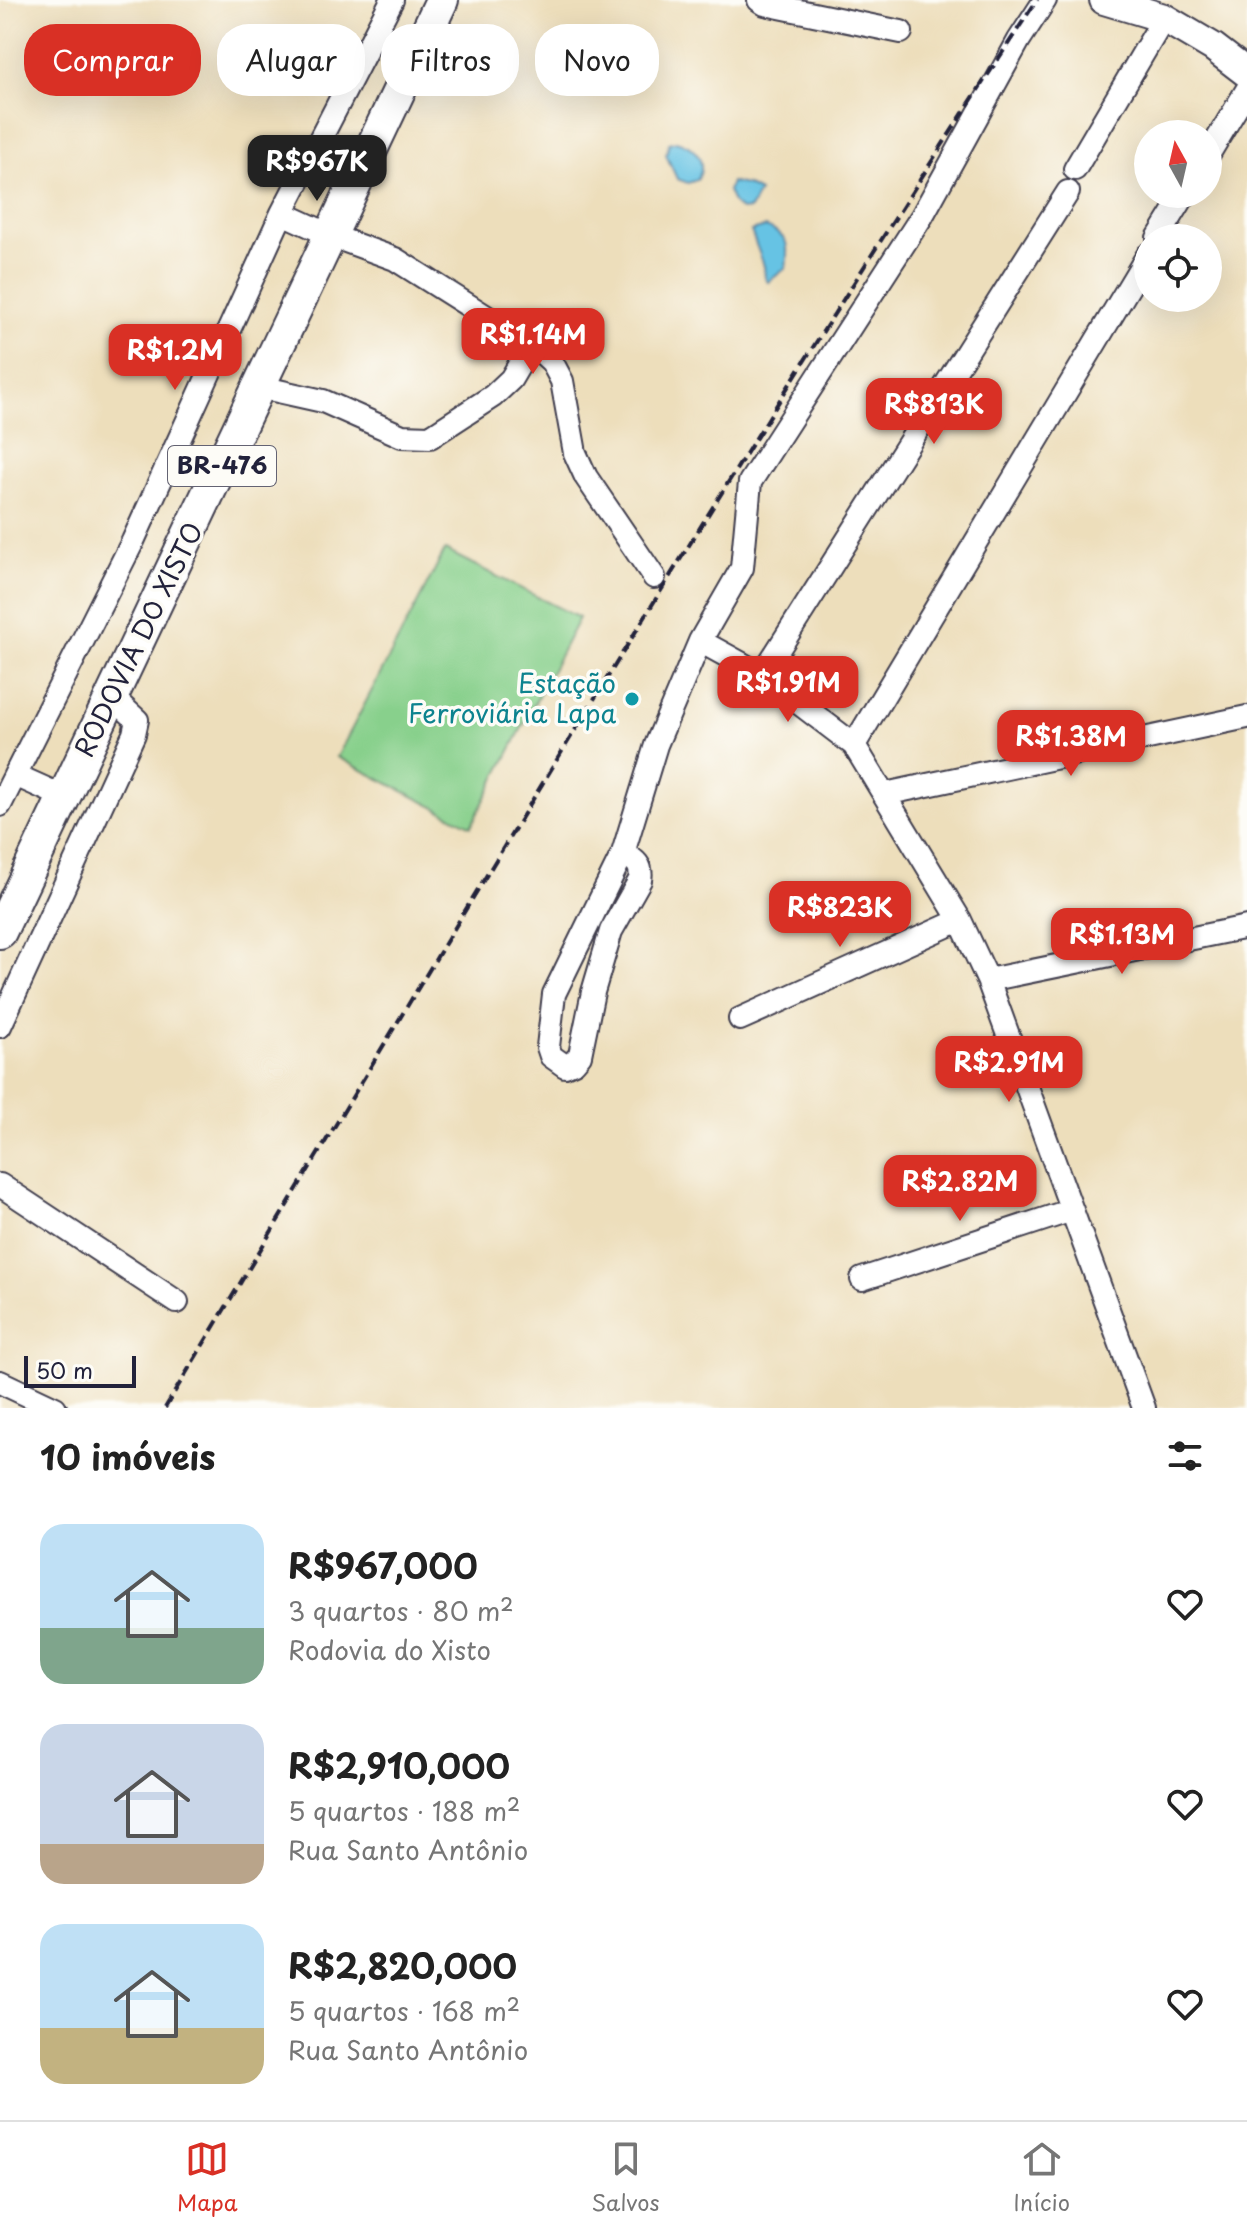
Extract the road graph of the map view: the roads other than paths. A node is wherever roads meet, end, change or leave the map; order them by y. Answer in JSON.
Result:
{"nodes":[{"id":1,"x":392,"y":0,"type":"edge"},
{"id":2,"x":442,"y":0,"type":"edge"},
{"id":3,"x":759,"y":0,"type":"edge"},
{"id":4,"x":1045,"y":0,"type":"edge"},
{"id":5,"x":1104,"y":0,"type":"edge"},
{"id":6,"x":1164,"y":18,"type":"junction"},
{"id":7,"x":901,"y":32,"type":"dead end"},
{"id":8,"x":1247,"y":73,"type":"edge"},
{"id":9,"x":1247,"y":90,"type":"edge"},
{"id":10,"x":1222,"y":132,"type":"edge"},
{"id":11,"x":1075,"y":169,"type":"dead end"},
{"id":12,"x":1068,"y":192,"type":"dead end"},
{"id":13,"x":282,"y":213,"type":"junction"},
{"id":14,"x":332,"y":236,"type":"junction"},
{"id":15,"x":1134,"y":278,"type":"edge"},
{"id":16,"x":531,"y":345,"type":"junction"},
{"id":17,"x":260,"y":387,"type":"junction"},
{"id":18,"x":654,"y":577,"type":"dead end"},
{"id":19,"x":700,"y":641,"type":"junction"},
{"id":20,"x":762,"y":675,"type":"junction"},
{"id":21,"x":112,"y":697,"type":"junction"},
{"id":22,"x":1247,"y":717,"type":"edge"},
{"id":23,"x":854,"y":745,"type":"junction"},
{"id":24,"x":15,"y":775,"type":"junction"},
{"id":25,"x":885,"y":794,"type":"junction"},
{"id":26,"x":64,"y":797,"type":"junction"},
{"id":27,"x":0,"y":805,"type":"edge"},
{"id":28,"x":623,"y":853,"type":"junction"},
{"id":29,"x":960,"y":920,"type":"junction"},
{"id":30,"x":1247,"y":927,"type":"edge"},
{"id":31,"x":0,"y":932,"type":"edge"},
{"id":32,"x":988,"y":980,"type":"junction"},
{"id":33,"x":740,"y":1019,"type":"dead end"},
{"id":34,"x":0,"y":1026,"type":"edge"},
{"id":35,"x":0,"y":1185,"type":"edge"},
{"id":36,"x":1072,"y":1210,"type":"junction"},
{"id":37,"x":862,"y":1279,"type":"dead end"},
{"id":38,"x":177,"y":1302,"type":"dead end"},
{"id":39,"x":0,"y":1382,"type":"edge"},
{"id":40,"x":55,"y":1408,"type":"edge"},
{"id":41,"x":1144,"y":1408,"type":"edge"}],
"edges":[{"from":1,"to":13,"type":"street"},
{"from":2,"to":14,"type":"highway","name":"RODOVIA DO XISTO","number":"BR-476"},
{"from":3,"to":7,"type":"street"},
{"from":4,"to":19,"type":"street"},
{"from":5,"to":6,"type":"main road"},
{"from":6,"to":8,"type":"main road"},
{"from":6,"to":11,"type":"street"},
{"from":9,"to":10,"type":"street"},
{"from":12,"to":20,"type":"street"},
{"from":13,"to":14,"type":"street"},
{"from":13,"to":24,"type":"street"},
{"from":14,"to":16,"type":"street"},
{"from":14,"to":17,"type":"highway","name":"RODOVIA DO XISTO","number":"BR-476"},
{"from":15,"to":23,"type":"street"},
{"from":16,"to":17,"type":"street"},
{"from":16,"to":18,"type":"street"},
{"from":17,"to":21,"type":"highway","name":"RODOVIA DO XISTO","number":"BR-476"},
{"from":19,"to":20,"type":"street"},
{"from":19,"to":28,"type":"street"},
{"from":20,"to":23,"type":"street"},
{"from":21,"to":26,"type":"highway","name":"RODOVIA DO XISTO","number":"BR-476"},
{"from":21,"to":34,"type":"street"},
{"from":22,"to":25,"type":"street"},
{"from":23,"to":25,"type":"street"},
{"from":24,"to":26,"type":"street"},
{"from":24,"to":27,"type":"street"},
{"from":25,"to":29,"type":"street"},
{"from":26,"to":31,"type":"highway","name":"RODOVIA DO XISTO","number":"BR-476"},
{"from":28,"to":28,"type":"street"},
{"from":29,"to":32,"type":"street"},
{"from":29,"to":33,"type":"street"},
{"from":30,"to":32,"type":"street"},
{"from":32,"to":36,"type":"street"},
{"from":35,"to":38,"type":"street"},
{"from":36,"to":37,"type":"street"},
{"from":36,"to":41,"type":"street"},
{"from":39,"to":40,"type":"street"}]}
